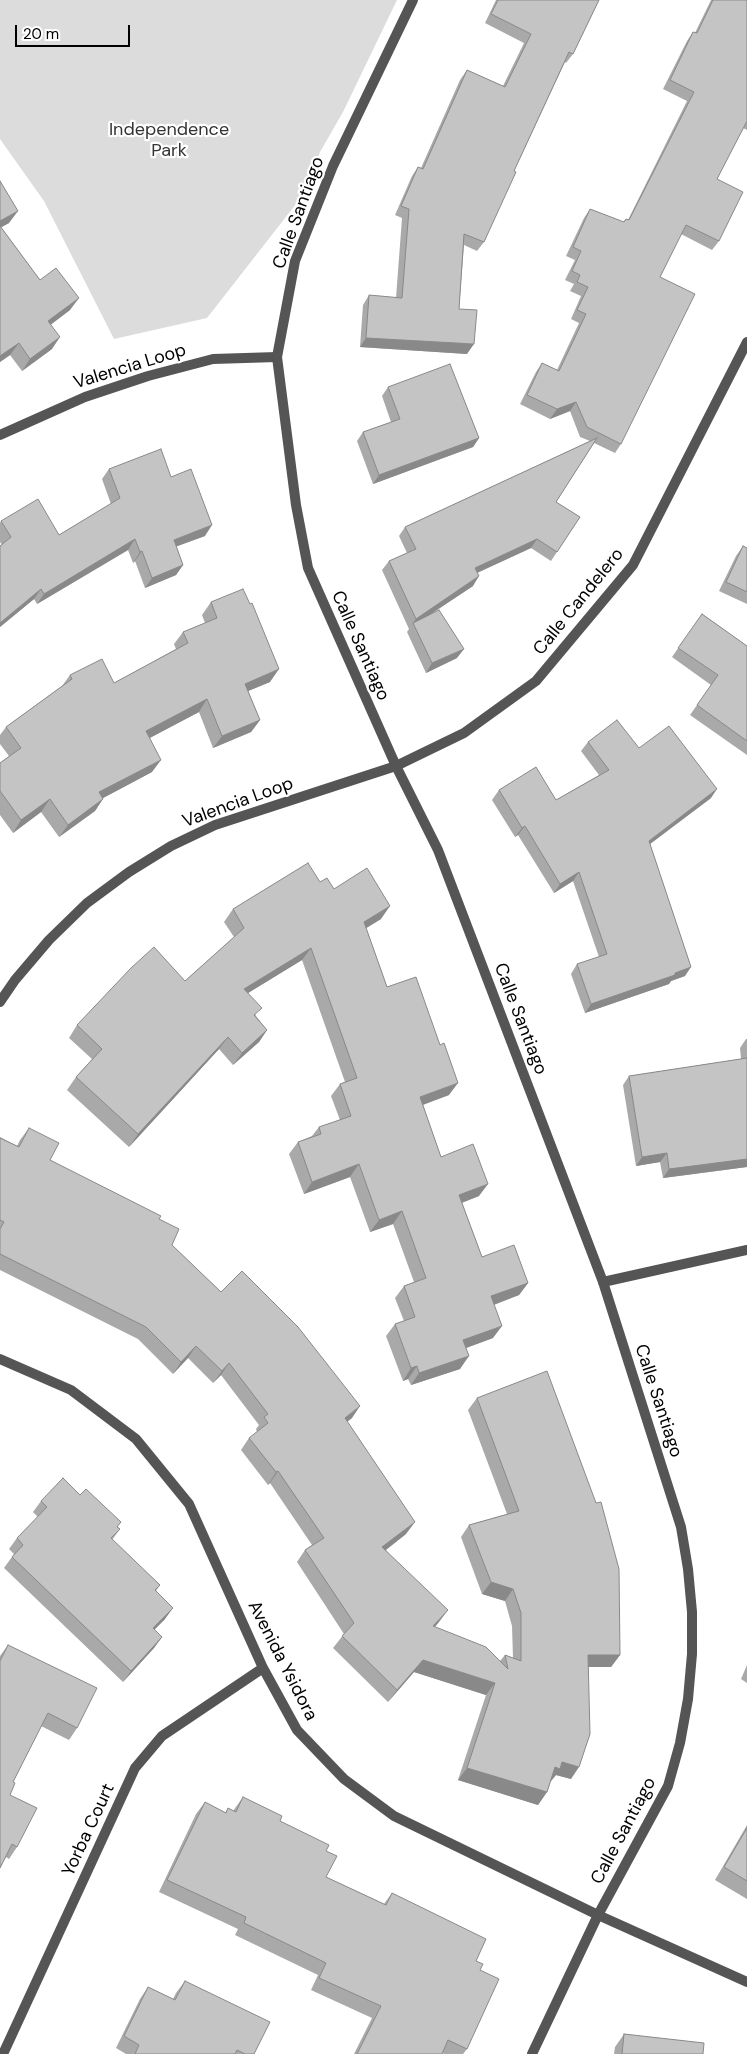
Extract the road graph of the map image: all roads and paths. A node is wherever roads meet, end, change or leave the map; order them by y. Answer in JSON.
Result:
{"nodes":[{"id":1,"x":413,"y":0,"type":"edge"},
{"id":2,"x":747,"y":342,"type":"edge"},
{"id":3,"x":277,"y":357,"type":"junction"},
{"id":4,"x":0,"y":434,"type":"edge"},
{"id":5,"x":396,"y":766,"type":"junction"},
{"id":6,"x":0,"y":1002,"type":"edge"},
{"id":7,"x":747,"y":1250,"type":"edge"},
{"id":8,"x":603,"y":1282,"type":"junction"},
{"id":9,"x":0,"y":1359,"type":"edge"},
{"id":10,"x":263,"y":1668,"type":"junction"},
{"id":11,"x":598,"y":1915,"type":"junction"},
{"id":12,"x":747,"y":1982,"type":"edge"},
{"id":13,"x":3,"y":2054,"type":"edge"},
{"id":14,"x":532,"y":2054,"type":"edge"}],
"edges":[{"from":1,"to":3,"type":"street","name":"Calle Santiago"},
{"from":2,"to":5,"type":"street","name":"Calle Candelero"},
{"from":3,"to":4,"type":"street","name":"Valencia Loop"},
{"from":3,"to":5,"type":"street","name":"Calle Santiago"},
{"from":5,"to":6,"type":"street","name":"Valencia Loop"},
{"from":5,"to":8,"type":"street","name":"Calle Santiago"},
{"from":7,"to":8,"type":"street"},
{"from":8,"to":11,"type":"street","name":"Calle Santiago"},
{"from":9,"to":10,"type":"street","name":"Avenida Ysidora"},
{"from":10,"to":11,"type":"street","name":"Avenida Ysidora"},
{"from":10,"to":13,"type":"street","name":"Yorba Court"},
{"from":11,"to":12,"type":"street","name":"Avenida Ysidora"},
{"from":11,"to":14,"type":"street","name":"Calle Santiago"}]}
